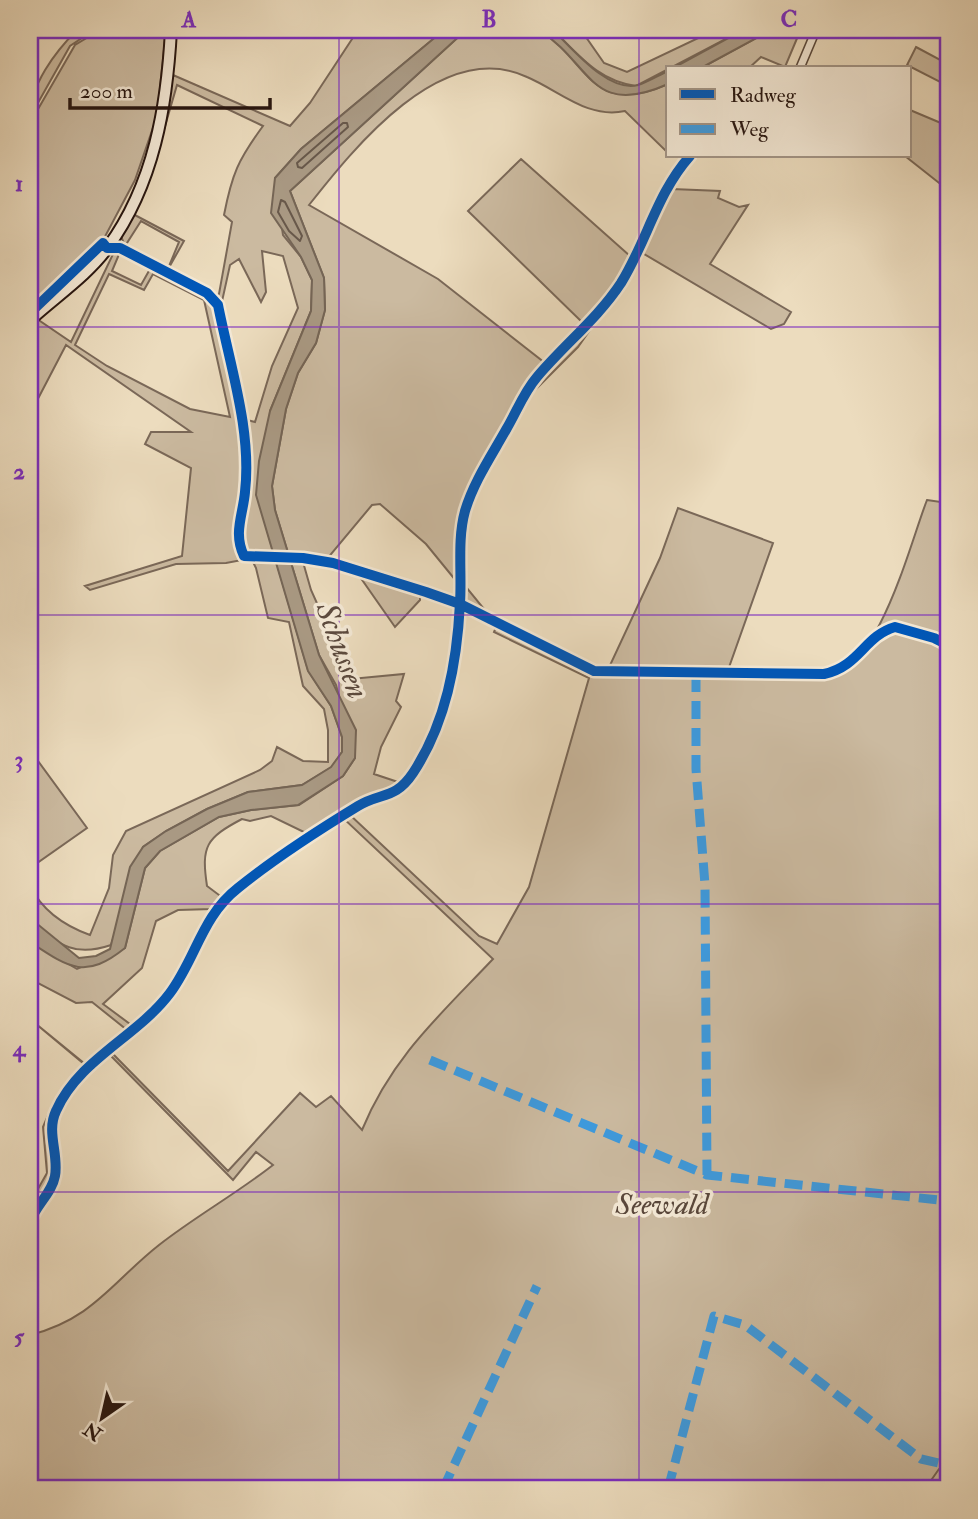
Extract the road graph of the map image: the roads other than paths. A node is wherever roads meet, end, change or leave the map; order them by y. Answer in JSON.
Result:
{"nodes":[{"id":1,"x":171,"y":30,"type":"edge"},
{"id":2,"x":816,"y":30,"type":"edge"},
{"id":3,"x":801,"y":66,"type":"edge"},
{"id":4,"x":688,"y":158,"type":"edge"},
{"id":5,"x":116,"y":234,"type":"junction"},
{"id":6,"x":107,"y":248,"type":"junction"},
{"id":7,"x":120,"y":248,"type":"junction"},
{"id":8,"x":30,"y":320,"type":"edge"},
{"id":9,"x":267,"y":558,"type":"tunnel mouth"},
{"id":10,"x":303,"y":558,"type":"tunnel mouth"},
{"id":11,"x":460,"y":604,"type":"junction"},
{"id":12,"x":30,"y":1222,"type":"edge"}],
"edges":[{"from":1,"to":5,"type":"street"},
{"from":2,"to":3,"type":"street"},
{"from":4,"to":11,"type":"street"},
{"from":5,"to":6,"type":"street"},
{"from":5,"to":7,"type":"street"},
{"from":6,"to":7,"type":"street"},
{"from":6,"to":8,"type":"street"},
{"from":7,"to":9,"type":"street"},
{"from":10,"to":11,"type":"street"},
{"from":11,"to":12,"type":"street"}]}
